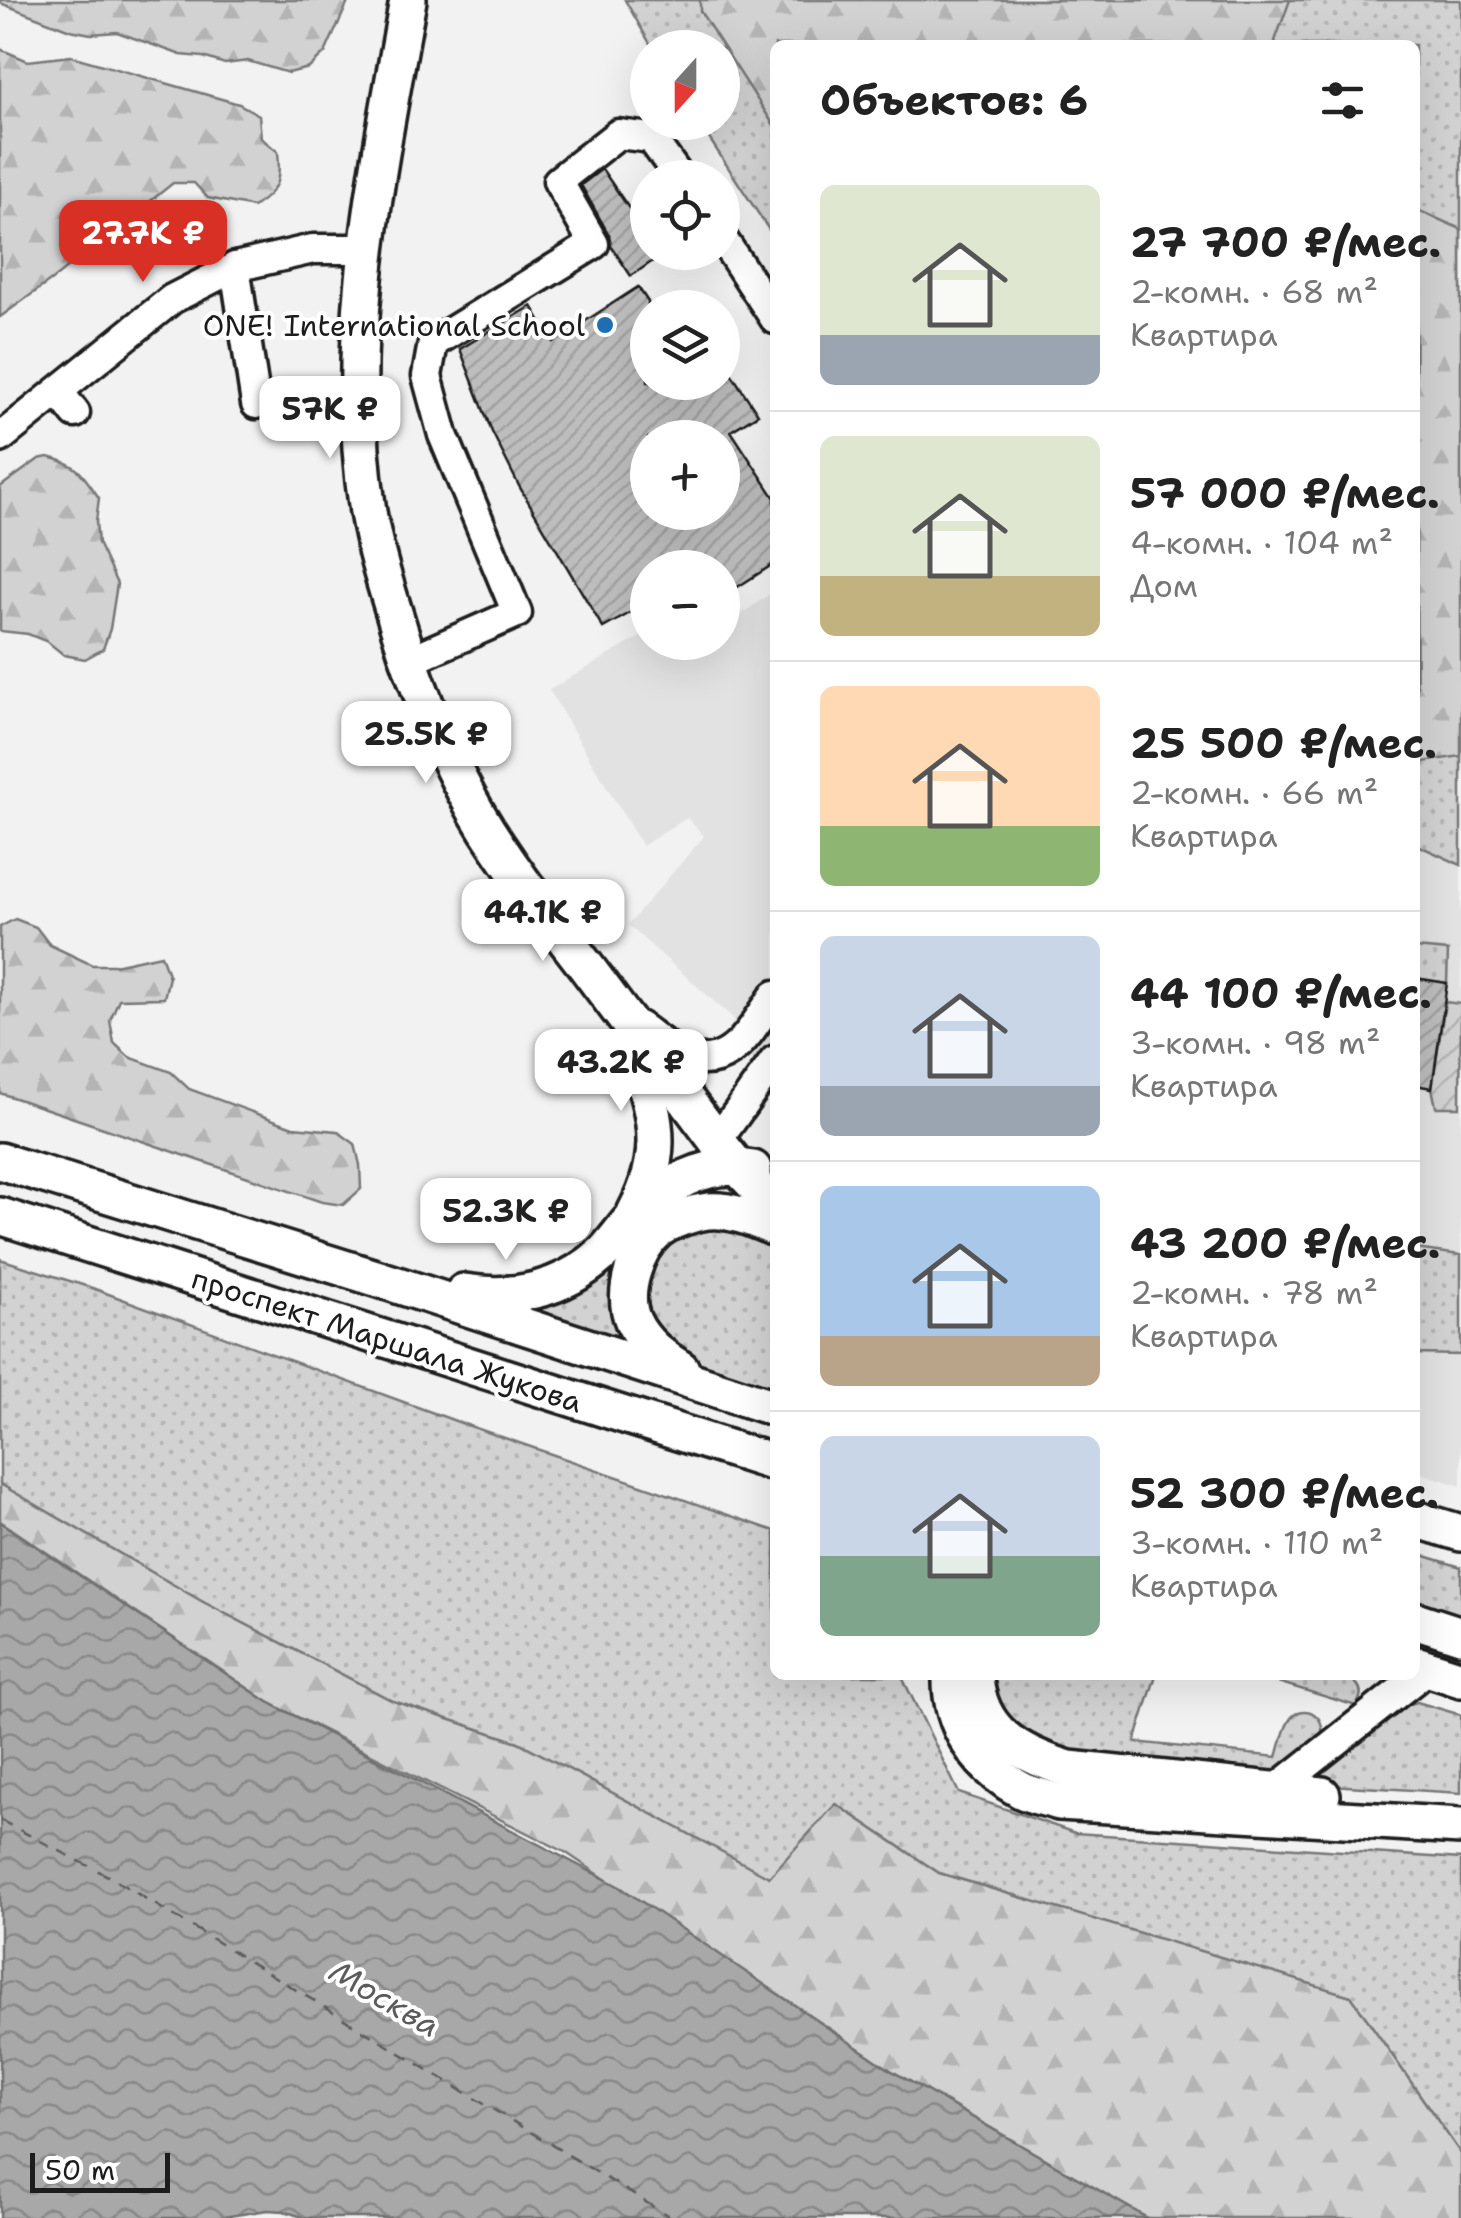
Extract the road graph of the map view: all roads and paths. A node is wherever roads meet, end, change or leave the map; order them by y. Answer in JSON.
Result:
{"nodes":[{"id":1,"x":408,"y":0,"type":"edge"},
{"id":2,"x":666,"y":160,"type":"edge"},
{"id":3,"x":366,"y":249,"type":"junction"},
{"id":4,"x":740,"y":265,"type":"edge"},
{"id":5,"x":235,"y":267,"type":"junction"},
{"id":6,"x":770,"y":310,"type":"edge"},
{"id":7,"x":256,"y":404,"type":"dead end"},
{"id":8,"x":0,"y":438,"type":"edge"},
{"id":9,"x":410,"y":660,"type":"junction"},
{"id":10,"x":770,"y":1002,"type":"edge"},
{"id":11,"x":621,"y":1013,"type":"junction"},
{"id":12,"x":770,"y":1070,"type":"edge"},
{"id":13,"x":727,"y":1154,"type":"junction"},
{"id":14,"x":0,"y":1161,"type":"edge"},
{"id":15,"x":770,"y":1172,"type":"edge"},
{"id":16,"x":770,"y":1201,"type":"edge"},
{"id":17,"x":0,"y":1216,"type":"edge"},
{"id":18,"x":631,"y":1220,"type":"junction"},
{"id":19,"x":770,"y":1226,"type":"edge"},
{"id":20,"x":379,"y":1279,"type":"junction"},
{"id":21,"x":718,"y":1388,"type":"junction"},
{"id":22,"x":770,"y":1406,"type":"edge"},
{"id":23,"x":712,"y":1444,"type":"junction"},
{"id":24,"x":770,"y":1461,"type":"edge"},
{"id":25,"x":770,"y":1470,"type":"edge"},
{"id":26,"x":1420,"y":1521,"type":"edge"},
{"id":27,"x":1461,"y":1533,"type":"edge"},
{"id":28,"x":1420,"y":1622,"type":"edge"},
{"id":29,"x":1461,"y":1635,"type":"edge"},
{"id":30,"x":1435,"y":1670,"type":"edge"},
{"id":31,"x":951,"y":1680,"type":"edge"},
{"id":32,"x":975,"y":1680,"type":"edge"},
{"id":33,"x":1274,"y":1790,"type":"junction"},
{"id":34,"x":1461,"y":1804,"type":"edge"},
{"id":35,"x":1461,"y":1826,"type":"edge"}],
"edges":[{"from":1,"to":3,"type":"main road"},
{"from":2,"to":9,"type":"street"},
{"from":3,"to":5,"type":"street"},
{"from":3,"to":9,"type":"main road"},
{"from":4,"to":6,"type":"street"},
{"from":5,"to":7,"type":"street"},
{"from":5,"to":8,"type":"street"},
{"from":9,"to":11,"type":"main road"},
{"from":10,"to":11,"type":"street"},
{"from":11,"to":13,"type":"main road"},
{"from":11,"to":18,"type":"main road"},
{"from":12,"to":13,"type":"street"},
{"from":13,"to":15,"type":"main road"},
{"from":13,"to":16,"type":"main road"},
{"from":13,"to":18,"type":"main road"},
{"from":14,"to":20,"type":"main road","name":"проспект Маршала Жукова"},
{"from":17,"to":23,"type":"main road","name":"проспект Маршала Жукова"},
{"from":18,"to":20,"type":"main road"},
{"from":19,"to":21,"type":"main road"},
{"from":20,"to":21,"type":"main road","name":"проспект Маршала Жукова"},
{"from":21,"to":22,"type":"main road","name":"проспект Маршала Жукова"},
{"from":23,"to":24,"type":"main road","name":"проспект Маршала Жукова"},
{"from":23,"to":25,"type":"main road"},
{"from":26,"to":27,"type":"main road"},
{"from":28,"to":29,"type":"main road"},
{"from":30,"to":33,"type":"street"},
{"from":31,"to":35,"type":"main road"},
{"from":32,"to":33,"type":"main road"},
{"from":33,"to":34,"type":"main road"}]}
